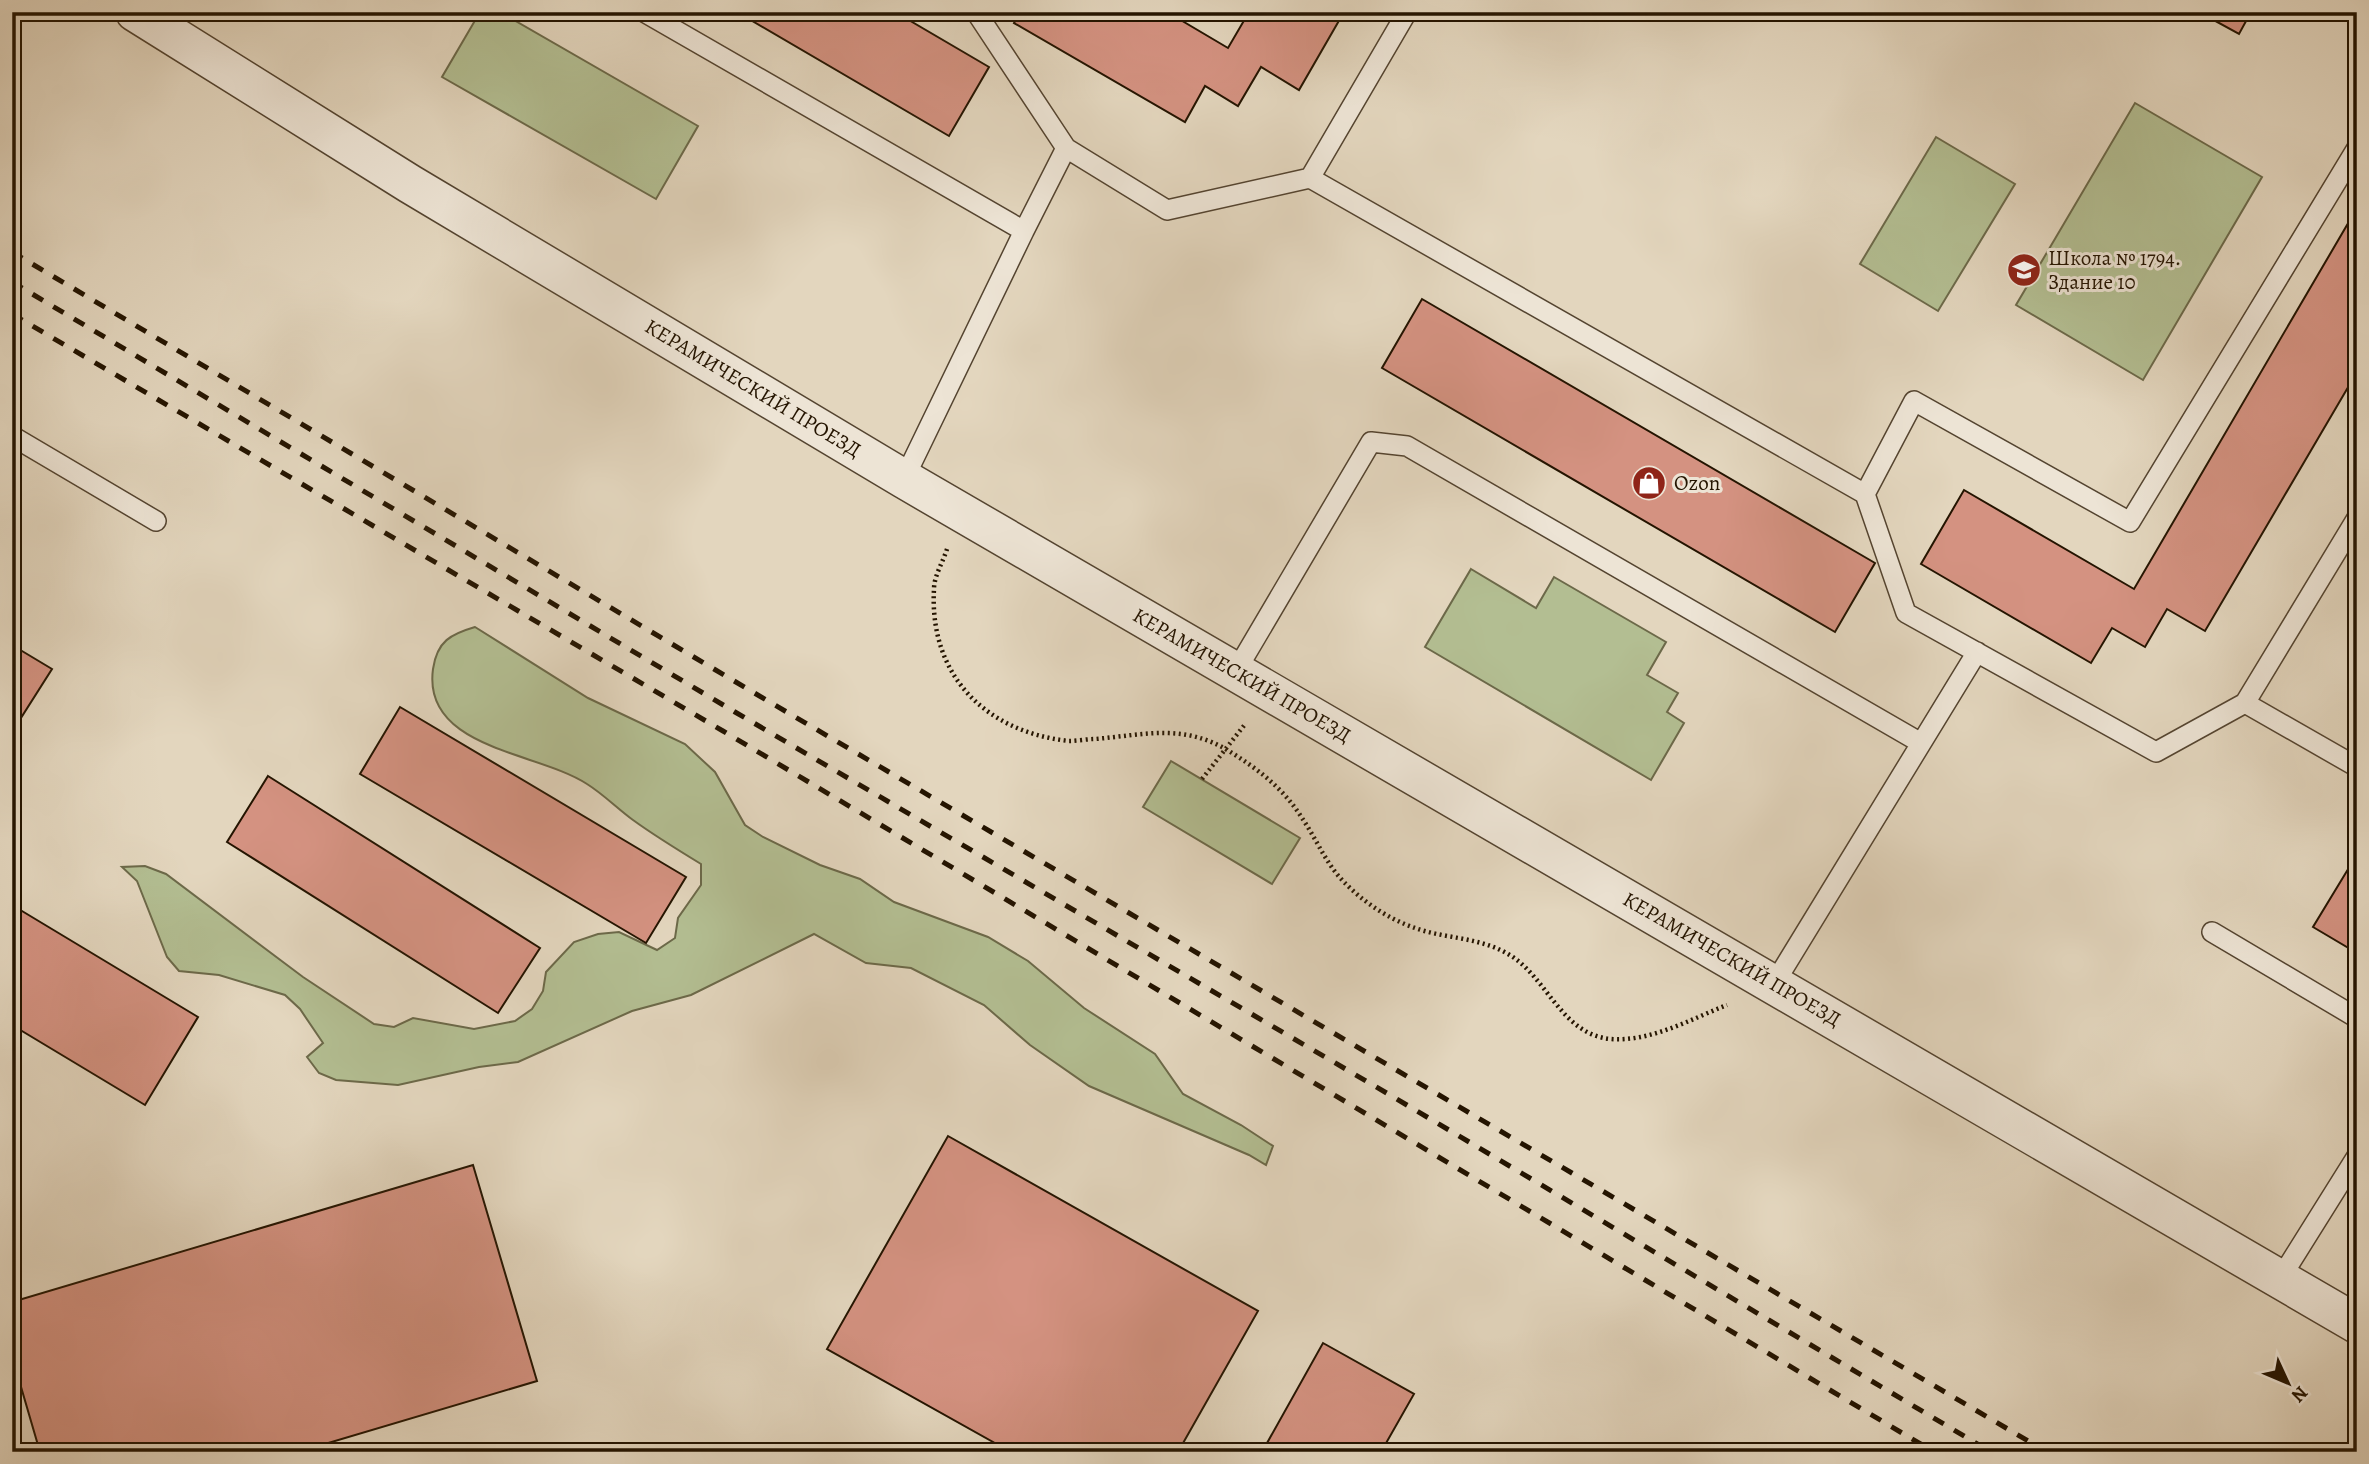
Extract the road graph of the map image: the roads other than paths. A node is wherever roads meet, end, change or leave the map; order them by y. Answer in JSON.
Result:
{"nodes":[{"id":1,"x":135,"y":12,"type":"edge"},
{"id":2,"x":644,"y":12,"type":"edge"},
{"id":3,"x":976,"y":12,"type":"edge"},
{"id":4,"x":1407,"y":12,"type":"edge"},
{"id":5,"x":1066,"y":148,"type":"junction"},
{"id":6,"x":2357,"y":148,"type":"edge"},
{"id":7,"x":1310,"y":178,"type":"junction"},
{"id":8,"x":1024,"y":231,"type":"junction"},
{"id":9,"x":12,"y":436,"type":"edge"},
{"id":10,"x":904,"y":479,"type":"junction"},
{"id":11,"x":1866,"y":494,"type":"junction"},
{"id":12,"x":2357,"y":518,"type":"edge"},
{"id":13,"x":156,"y":521,"type":"dead end"},
{"id":14,"x":1977,"y":652,"type":"junction"},
{"id":15,"x":1236,"y":671,"type":"junction"},
{"id":16,"x":2245,"y":703,"type":"junction"},
{"id":17,"x":1921,"y":743,"type":"junction"},
{"id":18,"x":2357,"y":767,"type":"edge"},
{"id":19,"x":2212,"y":932,"type":"dead end"},
{"id":20,"x":1774,"y":984,"type":"junction"},
{"id":21,"x":2357,"y":1018,"type":"edge"},
{"id":22,"x":2357,"y":1156,"type":"edge"},
{"id":23,"x":2280,"y":1279,"type":"junction"},
{"id":24,"x":2357,"y":1324,"type":"edge"}],
"edges":[{"from":1,"to":10,"type":"street","name":"КЕРАМИЧЕСКИЙ ПРОЕЗД"},
{"from":2,"to":8,"type":"lane"},
{"from":3,"to":5,"type":"lane"},
{"from":4,"to":7,"type":"lane"},
{"from":5,"to":7,"type":"lane"},
{"from":5,"to":8,"type":"lane"},
{"from":6,"to":11,"type":"lane"},
{"from":7,"to":11,"type":"lane"},
{"from":8,"to":10,"type":"lane"},
{"from":9,"to":13,"type":"lane"},
{"from":10,"to":15,"type":"street","name":"КЕРАМИЧЕСКИЙ ПРОЕЗД"},
{"from":11,"to":14,"type":"lane"},
{"from":12,"to":16,"type":"lane"},
{"from":14,"to":16,"type":"lane"},
{"from":14,"to":17,"type":"lane"},
{"from":15,"to":17,"type":"lane"},
{"from":15,"to":20,"type":"street","name":"КЕРАМИЧЕСКИЙ ПРОЕЗД"},
{"from":16,"to":18,"type":"lane"},
{"from":17,"to":20,"type":"lane"},
{"from":19,"to":21,"type":"lane"},
{"from":20,"to":23,"type":"street","name":"КЕРАМИЧЕСКИЙ ПРОЕЗД"},
{"from":22,"to":23,"type":"lane"},
{"from":23,"to":24,"type":"street","name":"КЕРАМИЧЕСКИЙ ПРОЕЗД"}]}
